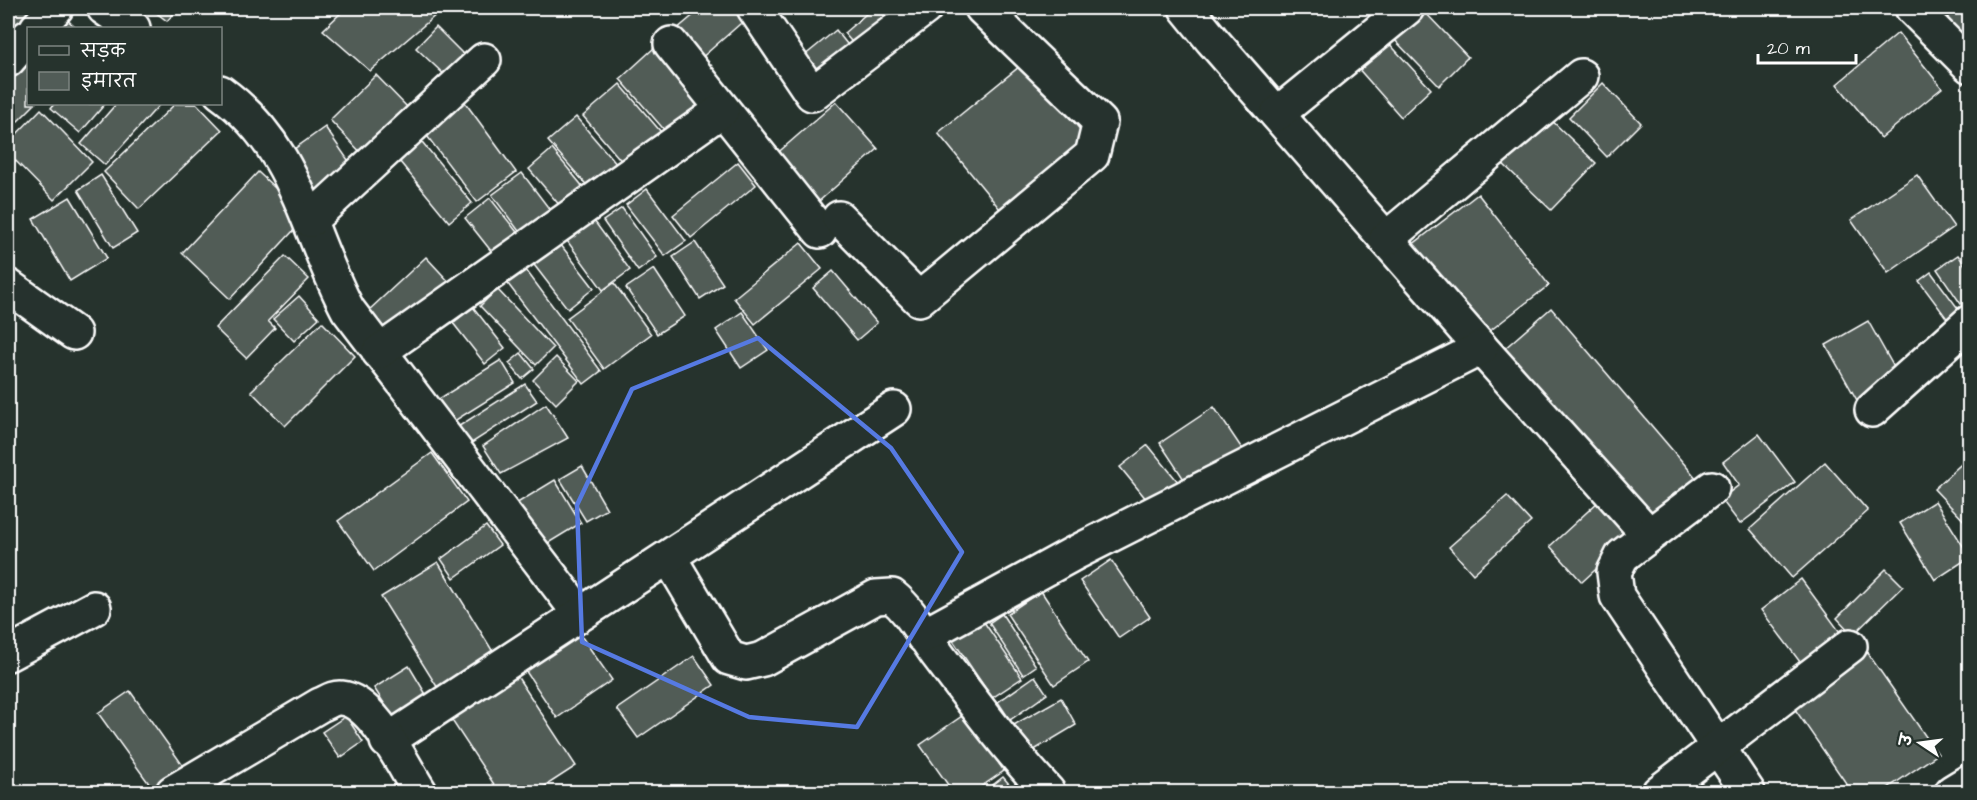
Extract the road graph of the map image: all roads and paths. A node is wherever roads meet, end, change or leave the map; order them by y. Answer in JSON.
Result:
{"nodes":[{"id":1,"x":56,"y":8,"type":"edge"},
{"id":2,"x":104,"y":8,"type":"edge"},
{"id":3,"x":754,"y":8,"type":"edge"},
{"id":4,"x":926,"y":8,"type":"edge"},
{"id":5,"x":982,"y":8,"type":"edge"},
{"id":6,"x":1186,"y":8,"type":"edge"},
{"id":7,"x":1407,"y":8,"type":"edge"},
{"id":8,"x":1912,"y":8,"type":"edge"},
{"id":9,"x":38,"y":27,"type":"edge"},
{"id":10,"x":132,"y":27,"type":"edge"},
{"id":11,"x":27,"y":38,"type":"edge"},
{"id":12,"x":671,"y":44,"type":"dead end"},
{"id":13,"x":8,"y":60,"type":"edge"},
{"id":14,"x":484,"y":60,"type":"dead end"},
{"id":15,"x":1970,"y":66,"type":"edge"},
{"id":16,"x":1581,"y":76,"type":"dead end"},
{"id":17,"x":222,"y":94,"type":"edge"},
{"id":18,"x":722,"y":110,"type":"junction"},
{"id":19,"x":1277,"y":114,"type":"junction"},
{"id":20,"x":310,"y":220,"type":"junction"},
{"id":21,"x":1386,"y":240,"type":"junction"},
{"id":22,"x":8,"y":286,"type":"edge"},
{"id":23,"x":1970,"y":322,"type":"edge"},
{"id":24,"x":74,"y":333,"type":"dead end"},
{"id":25,"x":1481,"y":348,"type":"junction"},
{"id":26,"x":379,"y":352,"type":"junction"},
{"id":27,"x":894,"y":409,"type":"dead end"},
{"id":28,"x":1872,"y":410,"type":"dead end"},
{"id":29,"x":1712,"y":488,"type":"dead end"},
{"id":30,"x":1648,"y":534,"type":"junction"},
{"id":31,"x":669,"y":556,"type":"junction"},
{"id":32,"x":94,"y":608,"type":"dead end"},
{"id":33,"x":580,"y":614,"type":"junction"},
{"id":34,"x":923,"y":636,"type":"junction"},
{"id":35,"x":1850,"y":646,"type":"dead end"},
{"id":36,"x":8,"y":654,"type":"edge"},
{"id":37,"x":387,"y":741,"type":"junction"},
{"id":38,"x":1718,"y":747,"type":"junction"},
{"id":39,"x":1970,"y":781,"type":"edge"},
{"id":40,"x":173,"y":792,"type":"edge"},
{"id":41,"x":420,"y":792,"type":"edge"},
{"id":42,"x":1048,"y":792,"type":"edge"},
{"id":43,"x":1659,"y":792,"type":"edge"},
{"id":44,"x":1748,"y":792,"type":"edge"},
{"id":45,"x":1952,"y":792,"type":"edge"}],
"edges":[{"from":1,"to":9,"type":"street"},
{"from":2,"to":10,"type":"street"},
{"from":3,"to":4,"type":"street"},
{"from":5,"to":18,"type":"street"},
{"from":6,"to":19,"type":"street"},
{"from":7,"to":19,"type":"street"},
{"from":8,"to":15,"type":"street"},
{"from":11,"to":13,"type":"street"},
{"from":12,"to":18,"type":"street"},
{"from":14,"to":20,"type":"street"},
{"from":16,"to":21,"type":"street"},
{"from":17,"to":20,"type":"street"},
{"from":18,"to":26,"type":"street"},
{"from":19,"to":21,"type":"street"},
{"from":20,"to":26,"type":"street"},
{"from":21,"to":25,"type":"street"},
{"from":22,"to":24,"type":"street"},
{"from":23,"to":28,"type":"street"},
{"from":25,"to":30,"type":"street"},
{"from":25,"to":34,"type":"street"},
{"from":26,"to":33,"type":"street"},
{"from":27,"to":31,"type":"street"},
{"from":29,"to":30,"type":"street"},
{"from":30,"to":38,"type":"street"},
{"from":31,"to":33,"type":"street"},
{"from":31,"to":34,"type":"street"},
{"from":32,"to":36,"type":"street"},
{"from":33,"to":37,"type":"street"},
{"from":34,"to":42,"type":"street"},
{"from":35,"to":38,"type":"street"},
{"from":37,"to":40,"type":"street"},
{"from":37,"to":41,"type":"street"},
{"from":38,"to":43,"type":"street"},
{"from":38,"to":44,"type":"street"},
{"from":39,"to":45,"type":"street"}]}
